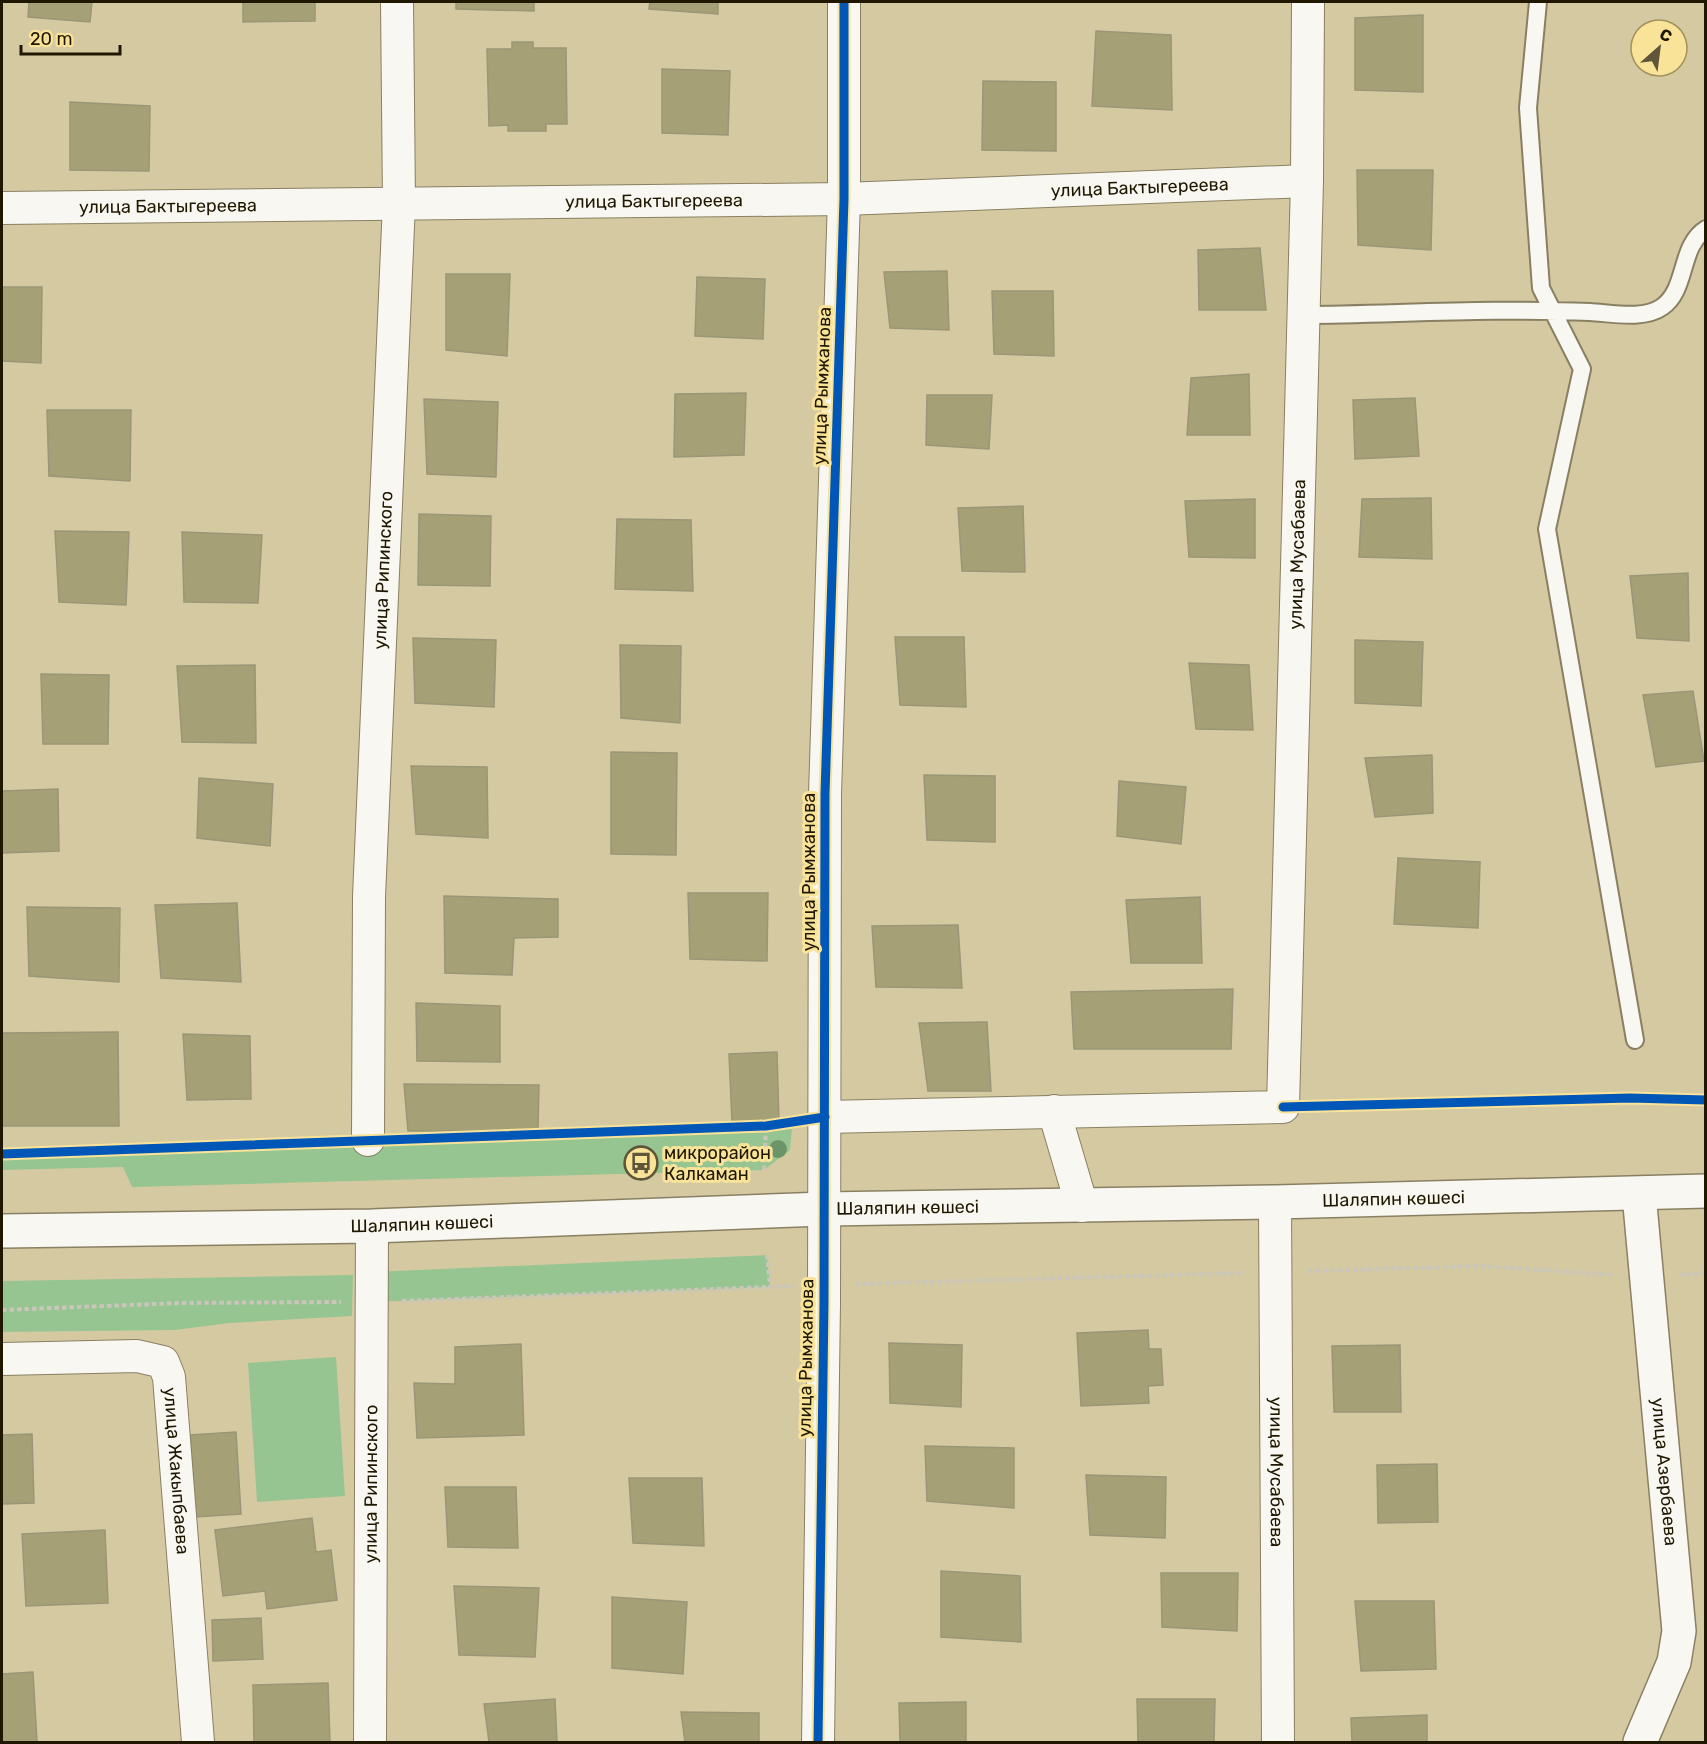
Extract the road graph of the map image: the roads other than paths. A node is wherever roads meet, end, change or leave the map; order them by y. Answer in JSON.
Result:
{"nodes":[{"id":1,"x":397,"y":2,"type":"edge"},
{"id":2,"x":844,"y":2,"type":"edge"},
{"id":3,"x":1308,"y":2,"type":"edge"},
{"id":4,"x":1538,"y":2,"type":"edge"},
{"id":5,"x":1307,"y":181,"type":"junction"},
{"id":6,"x":844,"y":199,"type":"junction"},
{"id":7,"x":399,"y":203,"type":"junction"},
{"id":8,"x":2,"y":208,"type":"edge"},
{"id":9,"x":1706,"y":229,"type":"edge"},
{"id":10,"x":1552,"y":310,"type":"junction"},
{"id":11,"x":1303,"y":315,"type":"junction"},
{"id":12,"x":1635,"y":1040,"type":"dead end"},
{"id":13,"x":1054,"y":1111,"type":"junction"},
{"id":14,"x":825,"y":1117,"type":"junction"},
{"id":15,"x":368,"y":1140,"type":"dead end"},
{"id":16,"x":1706,"y":1191,"type":"edge"},
{"id":17,"x":1639,"y":1194,"type":"junction"},
{"id":18,"x":1275,"y":1202,"type":"junction"},
{"id":19,"x":1082,"y":1206,"type":"junction"},
{"id":20,"x":824,"y":1209,"type":"junction"},
{"id":21,"x":372,"y":1226,"type":"junction"},
{"id":22,"x":2,"y":1231,"type":"edge"},
{"id":23,"x":2,"y":1359,"type":"edge"},
{"id":24,"x":198,"y":1743,"type":"edge"},
{"id":25,"x":370,"y":1743,"type":"edge"},
{"id":26,"x":818,"y":1743,"type":"edge"},
{"id":27,"x":1278,"y":1743,"type":"edge"},
{"id":28,"x":1640,"y":1743,"type":"edge"}],
"edges":[{"from":1,"to":7,"type":"street","name":"улица Рипинского"},
{"from":2,"to":6,"type":"street","name":"улица Рымжанова"},
{"from":3,"to":5,"type":"street","name":"улица Мусабаева"},
{"from":4,"to":10,"type":"lane"},
{"from":5,"to":6,"type":"street","name":"улица Бактыгереева"},
{"from":5,"to":11,"type":"street","name":"улица Мусабаева"},
{"from":6,"to":7,"type":"street","name":"улица Бактыгереева"},
{"from":6,"to":14,"type":"street","name":"улица Рымжанова"},
{"from":7,"to":8,"type":"street","name":"улица Бактыгереева"},
{"from":7,"to":15,"type":"street","name":"улица Рипинского"},
{"from":9,"to":10,"type":"lane"},
{"from":10,"to":11,"type":"lane"},
{"from":10,"to":12,"type":"lane"},
{"from":11,"to":13,"type":"street","name":"улица Мусабаева"},
{"from":13,"to":14,"type":"street"},
{"from":13,"to":19,"type":"street"},
{"from":14,"to":20,"type":"street","name":"улица Рымжанова"},
{"from":16,"to":17,"type":"main road","name":"Шаляпин көшесі"},
{"from":17,"to":18,"type":"main road","name":"Шаляпин көшесі"},
{"from":17,"to":28,"type":"main road","name":"улица Азербаева"},
{"from":18,"to":19,"type":"main road","name":"Шаляпин көшесі"},
{"from":18,"to":27,"type":"street","name":"улица Мусабаева"},
{"from":19,"to":20,"type":"main road","name":"Шаляпин көшесі"},
{"from":20,"to":21,"type":"main road","name":"Шаляпин көшесі"},
{"from":20,"to":26,"type":"street","name":"улица Рымжанова"},
{"from":21,"to":22,"type":"main road","name":"Шаляпин көшесі"},
{"from":21,"to":25,"type":"street","name":"улица Рипинского"},
{"from":23,"to":24,"type":"street","name":"улица Жакыпбаева"}]}
